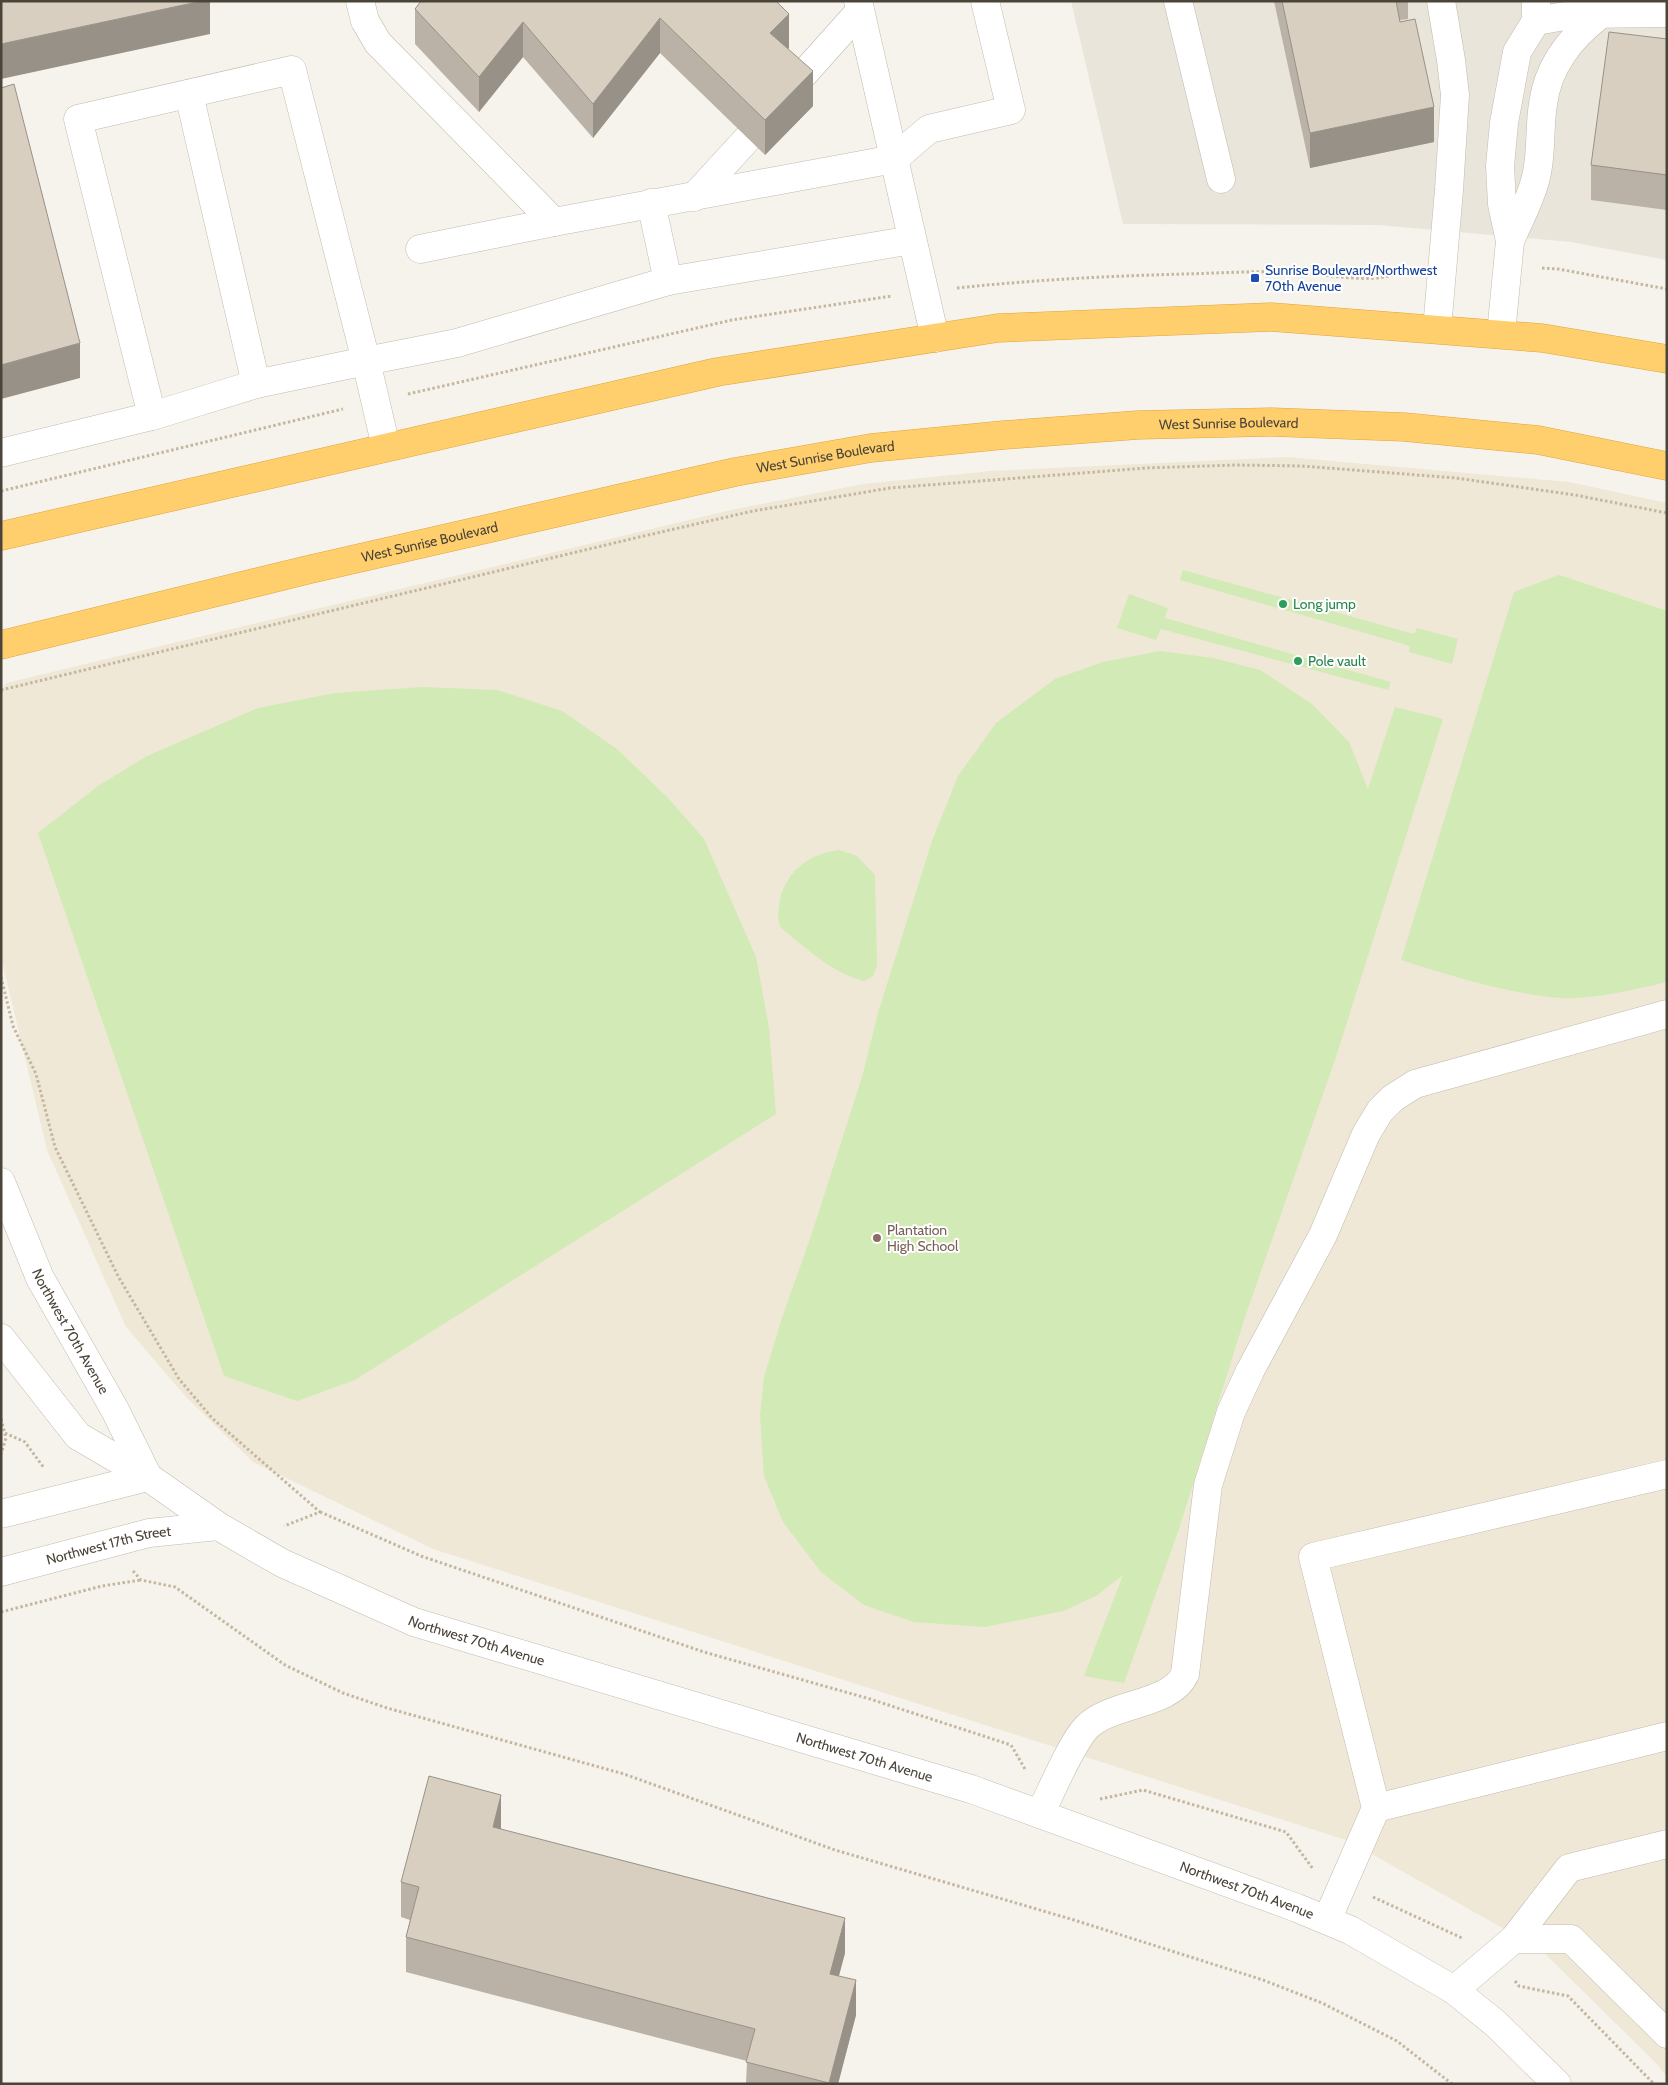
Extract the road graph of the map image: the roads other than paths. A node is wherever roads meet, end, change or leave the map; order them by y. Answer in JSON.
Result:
{"nodes":[{"id":1,"x":360,"y":1,"type":"edge"},
{"id":2,"x":985,"y":1,"type":"edge"},
{"id":3,"x":1178,"y":1,"type":"edge"},
{"id":4,"x":1440,"y":1,"type":"edge"},
{"id":5,"x":859,"y":6,"type":"edge"},
{"id":6,"x":1536,"y":11,"type":"edge"},
{"id":7,"x":1667,"y":13,"type":"edge"},
{"id":8,"x":1601,"y":14,"type":"junction"},
{"id":9,"x":792,"y":87,"type":"edge"},
{"id":10,"x":189,"y":94,"type":"junction"},
{"id":11,"x":748,"y":138,"type":"edge"},
{"id":12,"x":894,"y":159,"type":"junction"},
{"id":13,"x":1221,"y":179,"type":"dead end"},
{"id":14,"x":694,"y":197,"type":"junction"},
{"id":15,"x":651,"y":204,"type":"junction"},
{"id":16,"x":554,"y":222,"type":"junction"},
{"id":17,"x":912,"y":240,"type":"junction"},
{"id":18,"x":1510,"y":240,"type":"junction"},
{"id":19,"x":420,"y":249,"type":"dead end"},
{"id":20,"x":668,"y":281,"type":"junction"},
{"id":21,"x":1437,"y":330,"type":"junction"},
{"id":22,"x":1501,"y":334,"type":"junction"},
{"id":23,"x":935,"y":338,"type":"junction"},
{"id":24,"x":1667,"y":359,"type":"edge"},
{"id":25,"x":366,"y":361,"type":"junction"},
{"id":26,"x":256,"y":384,"type":"junction"},
{"id":27,"x":152,"y":416,"type":"junction"},
{"id":28,"x":386,"y":447,"type":"junction"},
{"id":29,"x":1,"y":453,"type":"edge"},
{"id":30,"x":1667,"y":466,"type":"edge"},
{"id":31,"x":1,"y":536,"type":"edge"},
{"id":32,"x":1,"y":646,"type":"edge"},
{"id":33,"x":1667,"y":1014,"type":"edge"},
{"id":34,"x":1,"y":1182,"type":"edge"},
{"id":35,"x":1,"y":1338,"type":"edge"},
{"id":36,"x":1667,"y":1474,"type":"edge"},
{"id":37,"x":148,"y":1477,"type":"junction"},
{"id":38,"x":1,"y":1514,"type":"edge"},
{"id":39,"x":218,"y":1526,"type":"junction"},
{"id":40,"x":1,"y":1572,"type":"edge"},
{"id":41,"x":1667,"y":1736,"type":"edge"},
{"id":42,"x":1376,"y":1808,"type":"junction"},
{"id":43,"x":1040,"y":1814,"type":"junction"},
{"id":44,"x":1667,"y":1844,"type":"edge"},
{"id":45,"x":1327,"y":1920,"type":"junction"},
{"id":46,"x":1514,"y":1940,"type":"junction"},
{"id":47,"x":1454,"y":1990,"type":"junction"},
{"id":48,"x":1667,"y":2034,"type":"edge"},
{"id":49,"x":1557,"y":2084,"type":"edge"}],
"edges":[{"from":1,"to":16,"type":"street"},
{"from":2,"to":12,"type":"street"},
{"from":3,"to":13,"type":"street"},
{"from":4,"to":21,"type":"street"},
{"from":5,"to":9,"type":"street"},
{"from":5,"to":12,"type":"street"},
{"from":6,"to":8,"type":"street"},
{"from":6,"to":18,"type":"street"},
{"from":7,"to":8,"type":"street"},
{"from":8,"to":18,"type":"street"},
{"from":10,"to":25,"type":"street"},
{"from":10,"to":26,"type":"street"},
{"from":10,"to":27,"type":"street"},
{"from":11,"to":14,"type":"street"},
{"from":12,"to":14,"type":"street"},
{"from":12,"to":17,"type":"street"},
{"from":14,"to":15,"type":"street"},
{"from":15,"to":16,"type":"street"},
{"from":15,"to":20,"type":"street"},
{"from":16,"to":19,"type":"street"},
{"from":17,"to":20,"type":"street"},
{"from":17,"to":23,"type":"street"},
{"from":18,"to":22,"type":"street"},
{"from":20,"to":25,"type":"street"},
{"from":21,"to":22,"type":"highway"},
{"from":21,"to":23,"type":"highway"},
{"from":22,"to":24,"type":"highway"},
{"from":23,"to":28,"type":"highway"},
{"from":25,"to":26,"type":"street"},
{"from":25,"to":28,"type":"street"},
{"from":26,"to":27,"type":"street"},
{"from":27,"to":29,"type":"street"},
{"from":28,"to":31,"type":"highway"},
{"from":30,"to":32,"type":"highway","name":"West Sunrise Boulevard"},
{"from":33,"to":43,"type":"street"},
{"from":34,"to":37,"type":"street","name":"Northwest 70th Avenue"},
{"from":35,"to":37,"type":"street","name":"Northwest 70th Avenue"},
{"from":36,"to":42,"type":"street"},
{"from":37,"to":38,"type":"street"},
{"from":37,"to":39,"type":"street","name":"Northwest 70th Avenue"},
{"from":39,"to":40,"type":"street","name":"Northwest 17th Street"},
{"from":39,"to":43,"type":"street","name":"Northwest 70th Avenue"},
{"from":41,"to":42,"type":"street"},
{"from":42,"to":45,"type":"street"},
{"from":43,"to":45,"type":"street","name":"Northwest 70th Avenue"},
{"from":44,"to":46,"type":"street"},
{"from":45,"to":47,"type":"street","name":"Northwest 70th Avenue"},
{"from":46,"to":47,"type":"street"},
{"from":46,"to":48,"type":"street"},
{"from":47,"to":49,"type":"street","name":"Northwest 70th Avenue"}]}
